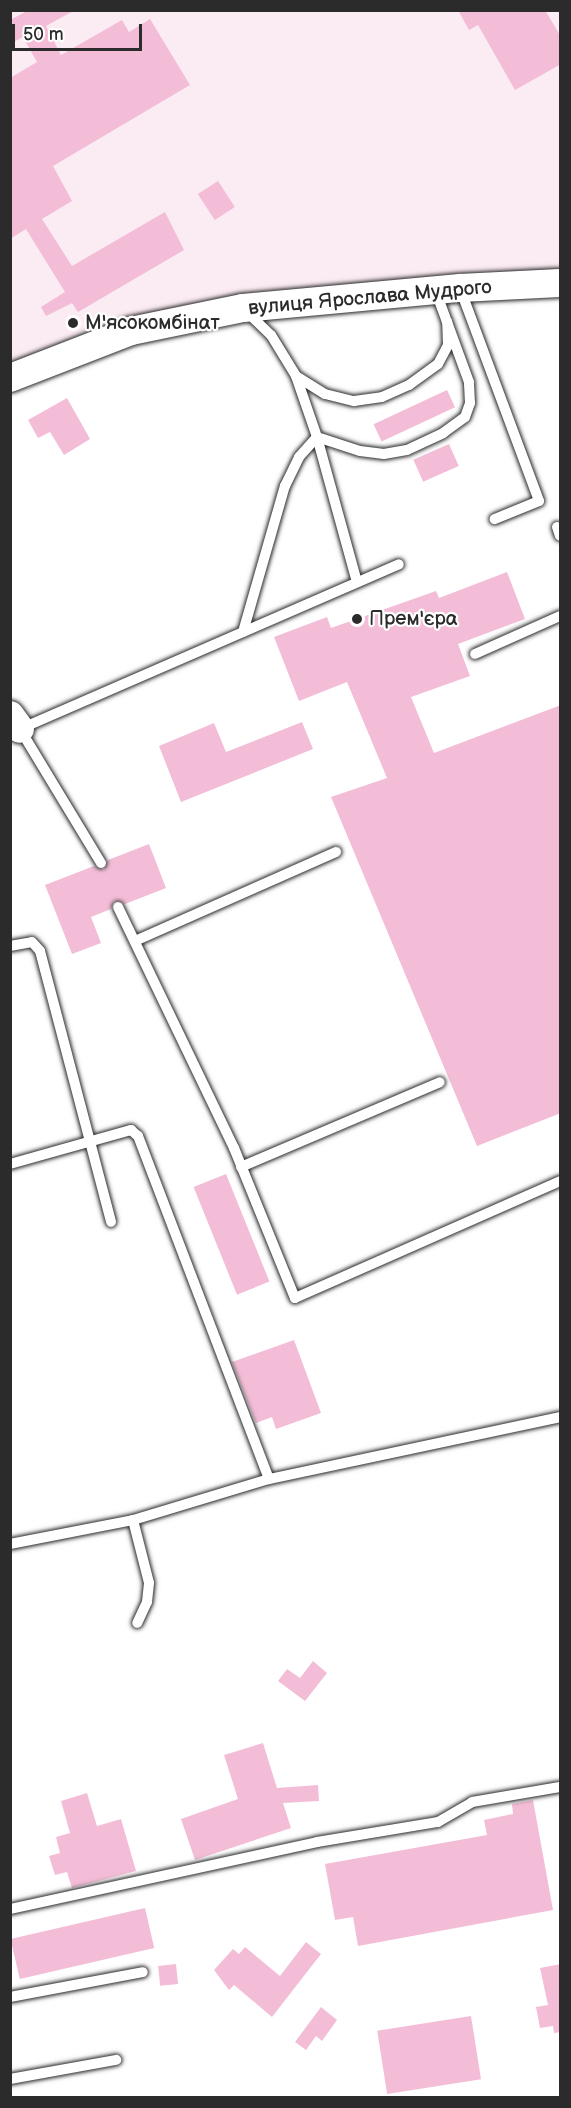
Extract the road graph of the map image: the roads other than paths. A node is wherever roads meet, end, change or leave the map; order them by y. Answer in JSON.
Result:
{"nodes":[{"id":1,"x":561,"y":283,"type":"edge"},
{"id":2,"x":448,"y":289,"type":"junction"},
{"id":3,"x":243,"y":308,"type":"junction"},
{"id":4,"x":447,"y":322,"type":"junction"},
{"id":5,"x":296,"y":376,"type":"junction"},
{"id":6,"x":10,"y":378,"type":"edge"},
{"id":7,"x":317,"y":437,"type":"junction"},
{"id":8,"x":495,"y":519,"type":"dead end"},
{"id":9,"x":399,"y":564,"type":"dead end"},
{"id":10,"x":357,"y":582,"type":"junction"},
{"id":11,"x":561,"y":616,"type":"edge"},
{"id":12,"x":243,"y":632,"type":"junction"},
{"id":13,"x":475,"y":654,"type":"dead end"},
{"id":14,"x":16,"y":722,"type":"edge"},
{"id":15,"x":336,"y":852,"type":"dead end"},
{"id":16,"x":101,"y":863,"type":"dead end"},
{"id":17,"x":118,"y":907,"type":"dead end"},
{"id":18,"x":135,"y":941,"type":"junction"},
{"id":19,"x":10,"y":946,"type":"edge"},
{"id":20,"x":440,"y":1082,"type":"dead end"},
{"id":21,"x":89,"y":1143,"type":"junction"},
{"id":22,"x":10,"y":1164,"type":"edge"},
{"id":23,"x":241,"y":1167,"type":"junction"},
{"id":24,"x":561,"y":1182,"type":"edge"},
{"id":25,"x":111,"y":1222,"type":"dead end"},
{"id":26,"x":561,"y":1417,"type":"edge"},
{"id":27,"x":269,"y":1479,"type":"junction"},
{"id":28,"x":133,"y":1520,"type":"junction"},
{"id":29,"x":10,"y":1544,"type":"edge"},
{"id":30,"x":137,"y":1623,"type":"dead end"},
{"id":31,"x":561,"y":1787,"type":"edge"},
{"id":32,"x":10,"y":1909,"type":"edge"},
{"id":33,"x":143,"y":1972,"type":"dead end"},
{"id":34,"x":10,"y":1997,"type":"edge"},
{"id":35,"x":116,"y":2060,"type":"dead end"},
{"id":36,"x":10,"y":2079,"type":"edge"}],
"edges":[{"from":1,"to":2,"type":"main road","name":"вулиця Ярослава Мудрого"},
{"from":2,"to":3,"type":"main road","name":"вулиця Ярослава Мудрого"},
{"from":2,"to":4,"type":"lane"},
{"from":2,"to":8,"type":"lane"},
{"from":3,"to":5,"type":"lane"},
{"from":3,"to":6,"type":"main road","name":"вулиця Ярослава Мудрого"},
{"from":4,"to":5,"type":"lane"},
{"from":4,"to":7,"type":"lane"},
{"from":5,"to":7,"type":"lane"},
{"from":7,"to":10,"type":"lane"},
{"from":7,"to":12,"type":"lane"},
{"from":9,"to":10,"type":"lane"},
{"from":10,"to":12,"type":"lane"},
{"from":11,"to":13,"type":"lane"},
{"from":12,"to":14,"type":"lane"},
{"from":14,"to":16,"type":"lane"},
{"from":15,"to":18,"type":"lane"},
{"from":17,"to":18,"type":"lane"},
{"from":18,"to":23,"type":"lane"},
{"from":19,"to":21,"type":"lane"},
{"from":20,"to":23,"type":"lane"},
{"from":21,"to":22,"type":"lane"},
{"from":21,"to":25,"type":"lane"},
{"from":21,"to":27,"type":"lane"},
{"from":23,"to":24,"type":"lane"},
{"from":26,"to":27,"type":"lane"},
{"from":27,"to":28,"type":"lane"},
{"from":28,"to":29,"type":"lane"},
{"from":28,"to":30,"type":"lane"},
{"from":31,"to":32,"type":"lane"},
{"from":33,"to":34,"type":"lane"},
{"from":35,"to":36,"type":"lane"}]}
